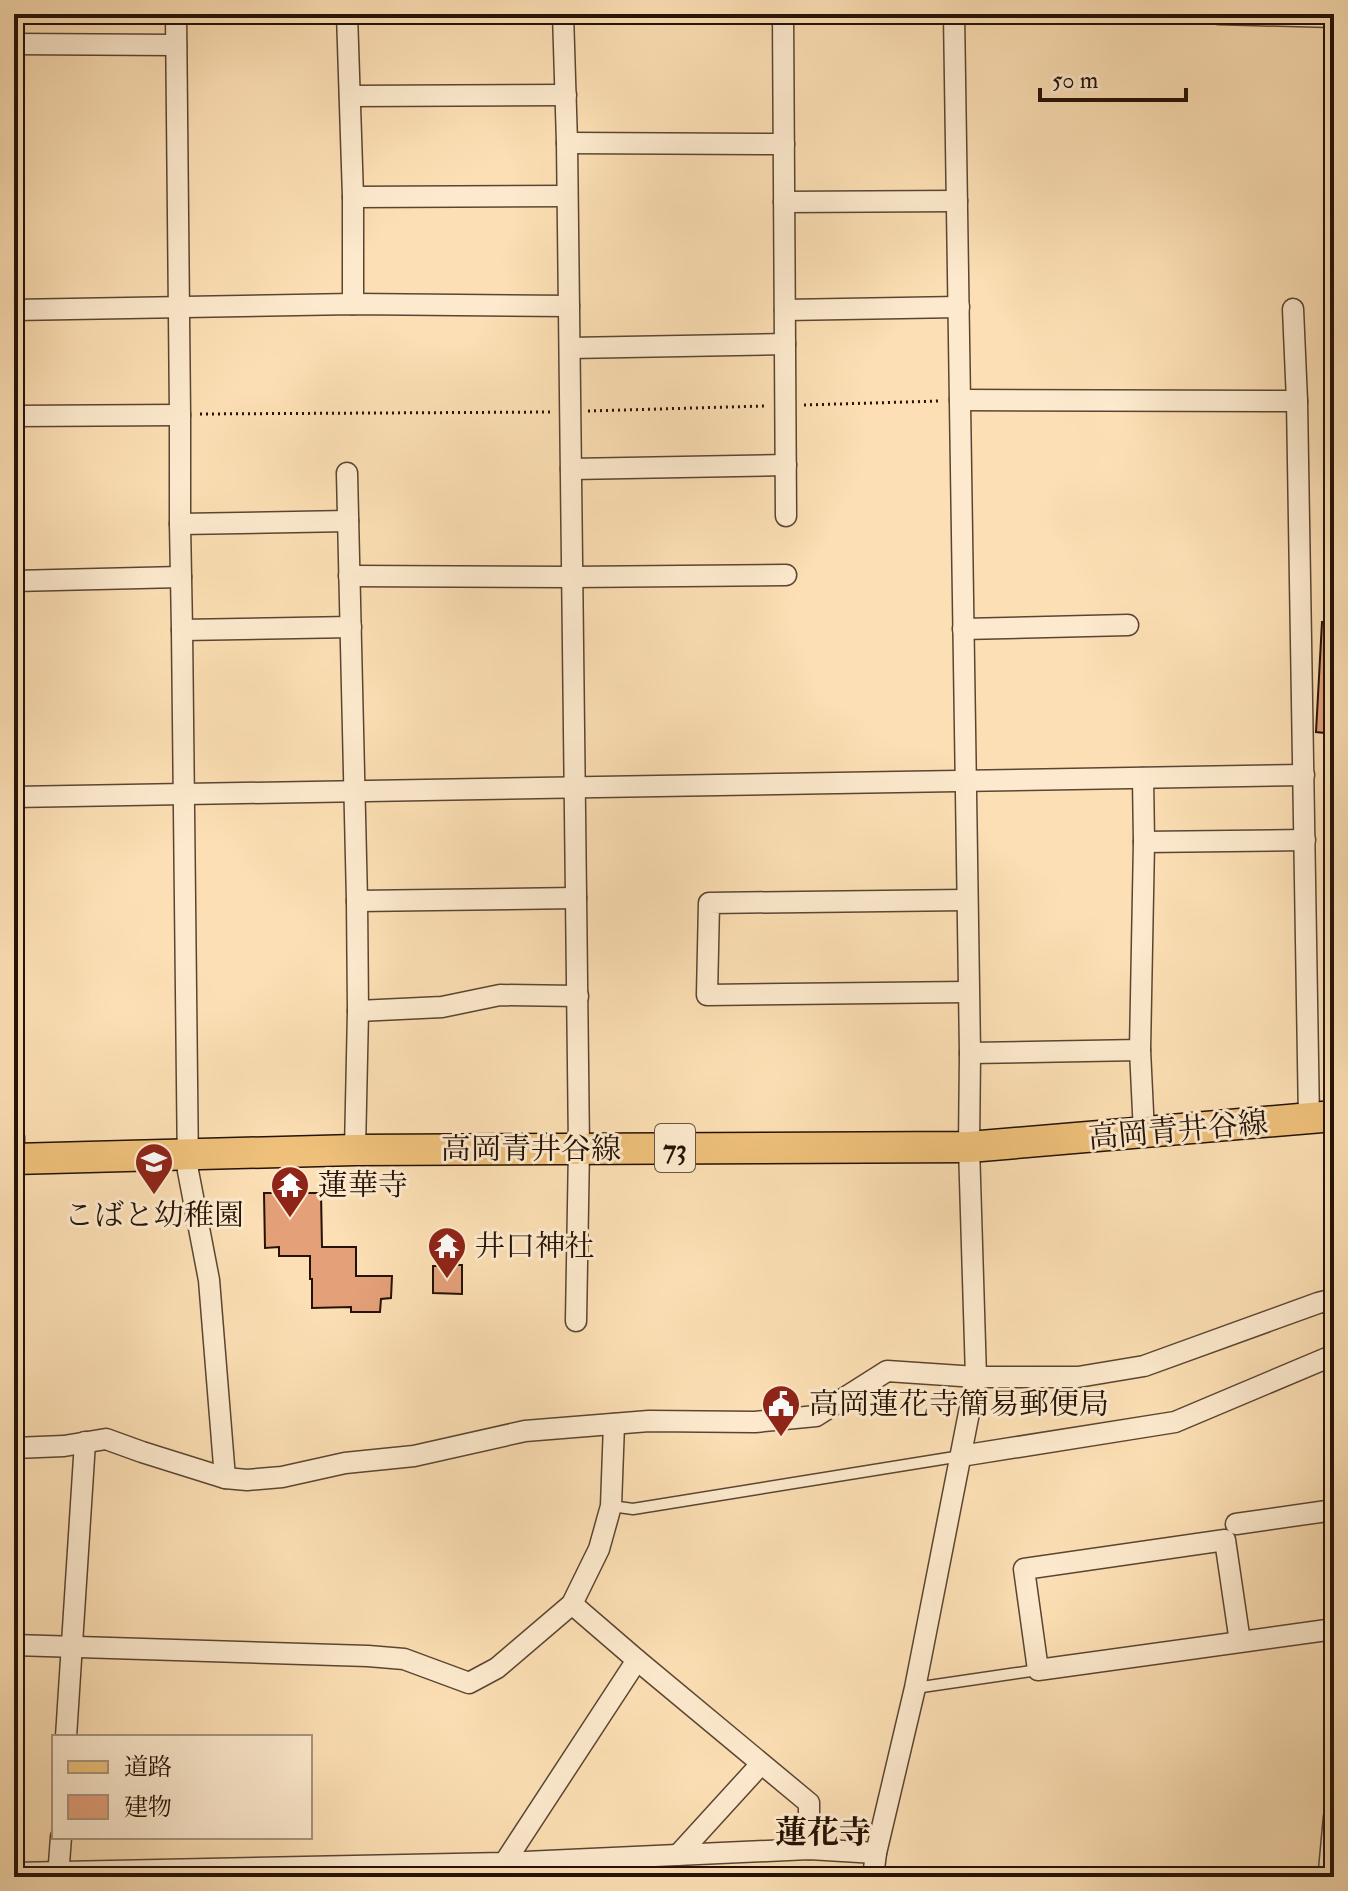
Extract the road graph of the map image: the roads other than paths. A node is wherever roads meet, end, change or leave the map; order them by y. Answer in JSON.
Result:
{"nodes":[{"id":1,"x":176,"y":14,"type":"edge"},
{"id":2,"x":347,"y":14,"type":"edge"},
{"id":3,"x":563,"y":14,"type":"edge"},
{"id":4,"x":783,"y":14,"type":"edge"},
{"id":5,"x":954,"y":14,"type":"edge"},
{"id":6,"x":1219,"y":14,"type":"edge"},
{"id":7,"x":1334,"y":17,"type":"edge"},
{"id":8,"x":14,"y":44,"type":"edge"},
{"id":9,"x":176,"y":45,"type":"junction"},
{"id":10,"x":566,"y":95,"type":"junction"},
{"id":11,"x":350,"y":96,"type":"junction"},
{"id":12,"x":567,"y":143,"type":"junction"},
{"id":13,"x":784,"y":144,"type":"junction"},
{"id":14,"x":567,"y":196,"type":"junction"},
{"id":15,"x":353,"y":197,"type":"junction"},
{"id":16,"x":957,"y":201,"type":"junction"},
{"id":17,"x":784,"y":202,"type":"junction"},
{"id":18,"x":353,"y":304,"type":"junction"},
{"id":19,"x":178,"y":306,"type":"junction"},
{"id":20,"x":569,"y":306,"type":"junction"},
{"id":21,"x":959,"y":307,"type":"junction"},
{"id":22,"x":1293,"y":309,"type":"dead end"},
{"id":23,"x":14,"y":310,"type":"edge"},
{"id":24,"x":785,"y":310,"type":"junction"},
{"id":25,"x":785,"y":344,"type":"junction"},
{"id":26,"x":570,"y":348,"type":"junction"},
{"id":27,"x":960,"y":400,"type":"junction"},
{"id":28,"x":1297,"y":401,"type":"junction"},
{"id":29,"x":180,"y":415,"type":"junction"},
{"id":30,"x":14,"y":416,"type":"edge"},
{"id":31,"x":786,"y":465,"type":"junction"},
{"id":32,"x":571,"y":469,"type":"junction"},
{"id":33,"x":347,"y":473,"type":"dead end"},
{"id":34,"x":786,"y":516,"type":"dead end"},
{"id":35,"x":348,"y":521,"type":"junction"},
{"id":36,"x":180,"y":524,"type":"junction"},
{"id":37,"x":786,"y":575,"type":"dead end"},
{"id":38,"x":349,"y":576,"type":"junction"},
{"id":39,"x":181,"y":577,"type":"junction"},
{"id":40,"x":572,"y":577,"type":"junction"},
{"id":41,"x":14,"y":581,"type":"edge"},
{"id":42,"x":1128,"y":625,"type":"dead end"},
{"id":43,"x":351,"y":627,"type":"junction"},
{"id":44,"x":963,"y":629,"type":"junction"},
{"id":45,"x":182,"y":630,"type":"junction"},
{"id":46,"x":1304,"y":775,"type":"junction"},
{"id":47,"x":1143,"y":778,"type":"junction"},
{"id":48,"x":965,"y":780,"type":"junction"},
{"id":49,"x":576,"y":787,"type":"junction"},
{"id":50,"x":353,"y":792,"type":"junction"},
{"id":51,"x":183,"y":794,"type":"junction"},
{"id":52,"x":14,"y":797,"type":"edge"},
{"id":53,"x":1305,"y":840,"type":"junction"},
{"id":54,"x":1144,"y":842,"type":"junction"},
{"id":55,"x":576,"y":898,"type":"junction"},
{"id":56,"x":966,"y":900,"type":"junction"},
{"id":57,"x":357,"y":901,"type":"junction"},
{"id":58,"x":968,"y":992,"type":"junction"},
{"id":59,"x":578,"y":996,"type":"junction"},
{"id":60,"x":358,"y":1011,"type":"junction"},
{"id":61,"x":1140,"y":1050,"type":"junction"},
{"id":62,"x":970,"y":1053,"type":"junction"},
{"id":63,"x":1322,"y":1118,"type":"edge"},
{"id":64,"x":1144,"y":1133,"type":"junction"},
{"id":65,"x":14,"y":1138,"type":"edge"},
{"id":66,"x":969,"y":1147,"type":"junction"},
{"id":67,"x":579,"y":1148,"type":"junction"},
{"id":68,"x":355,"y":1150,"type":"junction"},
{"id":69,"x":187,"y":1154,"type":"junction"},
{"id":70,"x":14,"y":1159,"type":"edge"},
{"id":71,"x":1334,"y":1299,"type":"edge"},
{"id":72,"x":576,"y":1321,"type":"dead end"},
{"id":73,"x":1334,"y":1355,"type":"edge"},
{"id":74,"x":976,"y":1377,"type":"junction"},
{"id":75,"x":614,"y":1424,"type":"junction"},
{"id":76,"x":85,"y":1442,"type":"junction"},
{"id":77,"x":14,"y":1448,"type":"edge"},
{"id":78,"x":961,"y":1456,"type":"junction"},
{"id":79,"x":225,"y":1478,"type":"junction"},
{"id":80,"x":611,"y":1506,"type":"junction"},
{"id":81,"x":1334,"y":1510,"type":"edge"},
{"id":82,"x":1236,"y":1524,"type":"dead end"},
{"id":83,"x":572,"y":1604,"type":"junction"},
{"id":84,"x":1334,"y":1629,"type":"edge"},
{"id":85,"x":1240,"y":1642,"type":"junction"},
{"id":86,"x":14,"y":1645,"type":"edge"},
{"id":87,"x":71,"y":1647,"type":"junction"},
{"id":88,"x":637,"y":1660,"type":"junction"},
{"id":89,"x":1038,"y":1670,"type":"junction"},
{"id":90,"x":915,"y":1688,"type":"junction"},
{"id":91,"x":66,"y":1735,"type":"edge"},
{"id":92,"x":761,"y":1764,"type":"junction"},
{"id":93,"x":1334,"y":1817,"type":"edge"},
{"id":94,"x":61,"y":1839,"type":"edge"},
{"id":95,"x":809,"y":1849,"type":"junction"},
{"id":96,"x":876,"y":1853,"type":"junction"},
{"id":97,"x":678,"y":1855,"type":"junction"},
{"id":98,"x":500,"y":1870,"type":"edge"},
{"id":99,"x":1329,"y":1871,"type":"dead end"},
{"id":100,"x":14,"y":1873,"type":"edge"},
{"id":101,"x":58,"y":1875,"type":"edge"},
{"id":102,"x":873,"y":1877,"type":"edge"}],
"edges":[{"from":1,"to":9,"type":"street"},
{"from":2,"to":11,"type":"street"},
{"from":3,"to":10,"type":"street"},
{"from":4,"to":13,"type":"street"},
{"from":5,"to":16,"type":"street"},
{"from":6,"to":7,"type":"street"},
{"from":8,"to":9,"type":"street"},
{"from":9,"to":19,"type":"street"},
{"from":10,"to":11,"type":"street"},
{"from":10,"to":12,"type":"street"},
{"from":11,"to":15,"type":"street"},
{"from":12,"to":13,"type":"street"},
{"from":12,"to":14,"type":"street"},
{"from":13,"to":17,"type":"street"},
{"from":14,"to":15,"type":"street"},
{"from":14,"to":20,"type":"street"},
{"from":15,"to":18,"type":"street"},
{"from":16,"to":17,"type":"street"},
{"from":16,"to":21,"type":"street"},
{"from":17,"to":24,"type":"street"},
{"from":18,"to":19,"type":"street"},
{"from":18,"to":20,"type":"street"},
{"from":19,"to":23,"type":"street"},
{"from":19,"to":29,"type":"street"},
{"from":20,"to":26,"type":"street"},
{"from":21,"to":24,"type":"street"},
{"from":21,"to":27,"type":"street"},
{"from":22,"to":28,"type":"street"},
{"from":24,"to":25,"type":"street"},
{"from":25,"to":26,"type":"street"},
{"from":25,"to":31,"type":"street"},
{"from":26,"to":32,"type":"street"},
{"from":27,"to":28,"type":"street"},
{"from":27,"to":44,"type":"street"},
{"from":28,"to":46,"type":"street"},
{"from":29,"to":30,"type":"street"},
{"from":29,"to":36,"type":"street"},
{"from":31,"to":32,"type":"street"},
{"from":31,"to":34,"type":"street"},
{"from":32,"to":40,"type":"street"},
{"from":33,"to":35,"type":"street"},
{"from":35,"to":36,"type":"street"},
{"from":35,"to":38,"type":"street"},
{"from":36,"to":39,"type":"street"},
{"from":37,"to":40,"type":"street"},
{"from":38,"to":40,"type":"street"},
{"from":38,"to":43,"type":"street"},
{"from":39,"to":41,"type":"street"},
{"from":39,"to":45,"type":"street"},
{"from":40,"to":49,"type":"street"},
{"from":42,"to":44,"type":"street"},
{"from":43,"to":45,"type":"street"},
{"from":43,"to":50,"type":"street"},
{"from":44,"to":48,"type":"street"},
{"from":45,"to":51,"type":"street"},
{"from":46,"to":47,"type":"street"},
{"from":46,"to":53,"type":"street"},
{"from":47,"to":48,"type":"street"},
{"from":47,"to":54,"type":"street"},
{"from":48,"to":49,"type":"street"},
{"from":48,"to":56,"type":"street"},
{"from":49,"to":50,"type":"street"},
{"from":49,"to":55,"type":"street"},
{"from":50,"to":51,"type":"street"},
{"from":50,"to":57,"type":"street"},
{"from":51,"to":52,"type":"street"},
{"from":51,"to":69,"type":"street"},
{"from":53,"to":54,"type":"street"},
{"from":53,"to":63,"type":"street"},
{"from":54,"to":61,"type":"street"},
{"from":55,"to":57,"type":"street"},
{"from":55,"to":59,"type":"street"},
{"from":56,"to":58,"type":"street"},
{"from":56,"to":58,"type":"street"},
{"from":57,"to":60,"type":"street"},
{"from":58,"to":62,"type":"street"},
{"from":59,"to":60,"type":"street"},
{"from":59,"to":67,"type":"street"},
{"from":60,"to":68,"type":"street"},
{"from":61,"to":62,"type":"street"},
{"from":61,"to":64,"type":"street"},
{"from":62,"to":66,"type":"street"},
{"from":63,"to":64,"type":"main road","name":"高岡青井谷線","number":"73"},
{"from":64,"to":66,"type":"main road","name":"高岡青井谷線","number":"73"},
{"from":65,"to":70,"type":"street"},
{"from":66,"to":67,"type":"main road","name":"高岡青井谷線","number":"73"},
{"from":66,"to":74,"type":"street"},
{"from":67,"to":68,"type":"main road","name":"高岡青井谷線","number":"73"},
{"from":67,"to":72,"type":"street"},
{"from":68,"to":69,"type":"main road","name":"高岡青井谷線","number":"73"},
{"from":69,"to":70,"type":"main road","name":"高岡青井谷線","number":"73"},
{"from":69,"to":79,"type":"street"},
{"from":71,"to":74,"type":"street"},
{"from":73,"to":78,"type":"street"},
{"from":74,"to":75,"type":"street"},
{"from":74,"to":78,"type":"street"},
{"from":75,"to":79,"type":"street"},
{"from":75,"to":80,"type":"street"},
{"from":76,"to":77,"type":"street"},
{"from":76,"to":79,"type":"street"},
{"from":76,"to":87,"type":"street"},
{"from":78,"to":80,"type":"lane"},
{"from":78,"to":90,"type":"street"},
{"from":80,"to":83,"type":"street"},
{"from":81,"to":82,"type":"street"},
{"from":83,"to":87,"type":"street"},
{"from":83,"to":88,"type":"street"},
{"from":84,"to":85,"type":"street"},
{"from":85,"to":89,"type":"street"},
{"from":85,"to":89,"type":"street"},
{"from":86,"to":87,"type":"street"},
{"from":87,"to":91,"type":"street"},
{"from":88,"to":92,"type":"street"},
{"from":88,"to":98,"type":"street"},
{"from":89,"to":90,"type":"lane"},
{"from":90,"to":96,"type":"street"},
{"from":92,"to":95,"type":"street"},
{"from":92,"to":97,"type":"street"},
{"from":93,"to":99,"type":"street"},
{"from":94,"to":101,"type":"street"},
{"from":95,"to":96,"type":"street"},
{"from":95,"to":97,"type":"street"},
{"from":96,"to":102,"type":"street"},
{"from":97,"to":98,"type":"street"},
{"from":98,"to":101,"type":"street"},
{"from":100,"to":101,"type":"street"}]}
